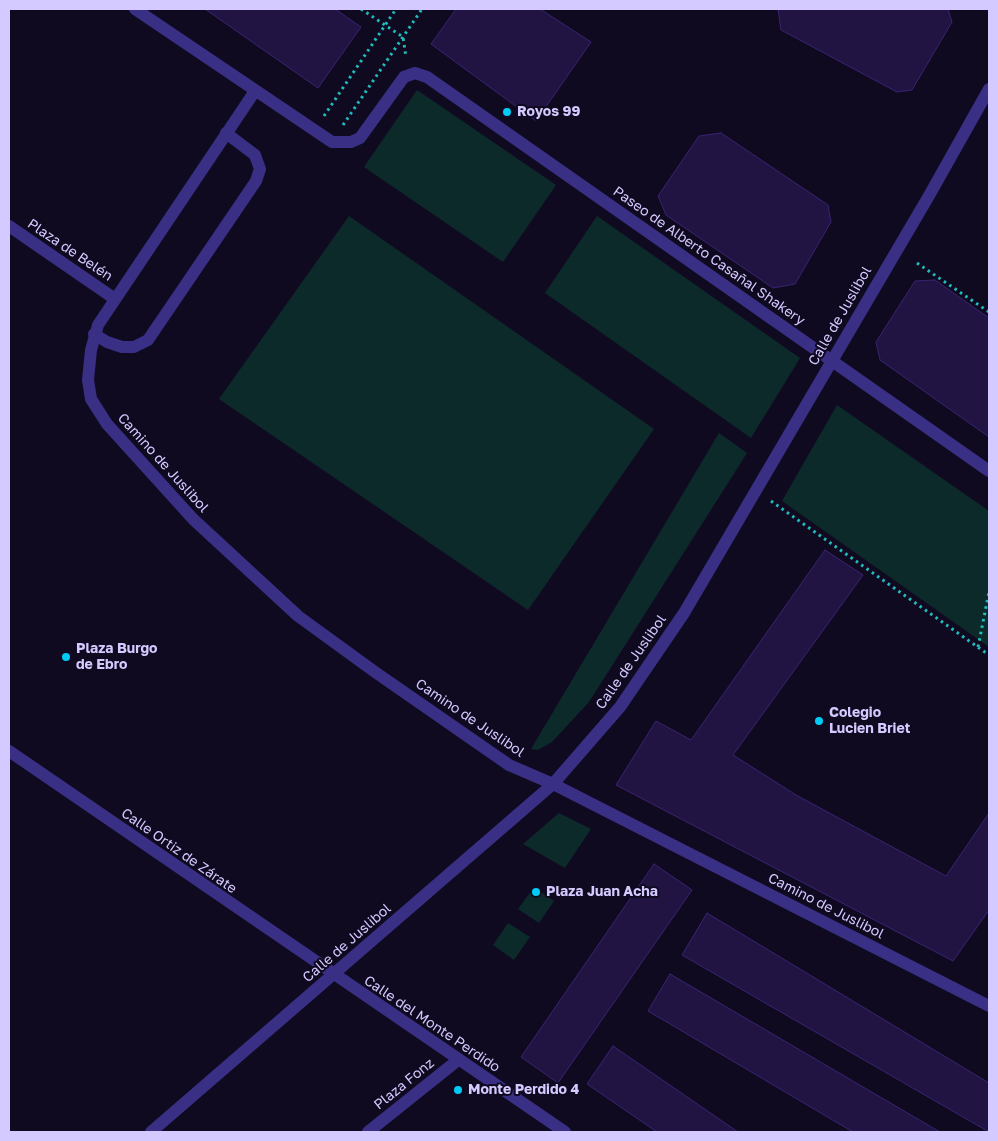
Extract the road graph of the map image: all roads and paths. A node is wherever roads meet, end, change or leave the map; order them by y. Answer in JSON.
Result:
{"nodes":[{"id":1,"x":135,"y":9,"type":"edge"},
{"id":2,"x":361,"y":9,"type":"edge"},
{"id":3,"x":396,"y":9,"type":"edge"},
{"id":4,"x":422,"y":9,"type":"edge"},
{"id":5,"x":386,"y":25,"type":"junction"},
{"id":6,"x":403,"y":37,"type":"junction"},
{"id":7,"x":408,"y":75,"type":"junction"},
{"id":8,"x":989,"y":89,"type":"edge"},
{"id":9,"x":255,"y":91,"type":"junction"},
{"id":10,"x":314,"y":131,"type":"junction"},
{"id":11,"x":226,"y":133,"type":"junction"},
{"id":12,"x":332,"y":142,"type":"junction"},
{"id":13,"x":9,"y":226,"type":"edge"},
{"id":14,"x":917,"y":263,"type":"dead end"},
{"id":15,"x":115,"y":299,"type":"junction"},
{"id":16,"x":989,"y":312,"type":"edge"},
{"id":17,"x":94,"y":334,"type":"junction"},
{"id":18,"x":831,"y":361,"type":"junction"},
{"id":19,"x":989,"y":471,"type":"edge"},
{"id":20,"x":774,"y":502,"type":"dead end"},
{"id":21,"x":989,"y":592,"type":"edge"},
{"id":22,"x":978,"y":647,"type":"junction"},
{"id":23,"x":989,"y":655,"type":"edge"},
{"id":24,"x":9,"y":751,"type":"edge"},
{"id":25,"x":553,"y":784,"type":"junction"},
{"id":26,"x":333,"y":975,"type":"junction"},
{"id":27,"x":989,"y":1006,"type":"edge"},
{"id":28,"x":458,"y":1060,"type":"junction"},
{"id":29,"x":152,"y":1132,"type":"edge"},
{"id":30,"x":368,"y":1132,"type":"edge"},
{"id":31,"x":565,"y":1132,"type":"edge"}],
"edges":[{"from":1,"to":9,"type":"street"},
{"from":2,"to":5,"type":"path"},
{"from":3,"to":5,"type":"path"},
{"from":4,"to":6,"type":"path"},
{"from":5,"to":6,"type":"path"},
{"from":5,"to":10,"type":"path"},
{"from":6,"to":7,"type":"path"},
{"from":6,"to":12,"type":"path"},
{"from":7,"to":12,"type":"street"},
{"from":7,"to":18,"type":"street","name":"Paseo de Alberto Casañal Shakery"},
{"from":8,"to":18,"type":"street","name":"Calle de Juslibol"},
{"from":9,"to":10,"type":"street"},
{"from":9,"to":11,"type":"street","name":"Camino de Juslibol"},
{"from":10,"to":12,"type":"street"},
{"from":11,"to":15,"type":"street","name":"Camino de Juslibol"},
{"from":11,"to":17,"type":"street"},
{"from":13,"to":15,"type":"street","name":"Plaza de Belén"},
{"from":14,"to":16,"type":"path"},
{"from":15,"to":17,"type":"street","name":"Camino de Juslibol"},
{"from":17,"to":25,"type":"street","name":"Camino de Juslibol"},
{"from":18,"to":19,"type":"street","name":"Paseo de Alberto Casañal Shakery"},
{"from":18,"to":25,"type":"street","name":"Calle de Juslibol"},
{"from":20,"to":22,"type":"path"},
{"from":21,"to":22,"type":"path"},
{"from":22,"to":23,"type":"path"},
{"from":24,"to":26,"type":"street","name":"Calle Ortiz de Zárate"},
{"from":25,"to":26,"type":"street","name":"Calle de Juslibol"},
{"from":25,"to":27,"type":"street","name":"Camino de Juslibol"},
{"from":26,"to":28,"type":"street","name":"Calle del Monte Perdido"},
{"from":26,"to":29,"type":"street","name":"Calle de Juslibol"},
{"from":28,"to":30,"type":"street","name":"Plaza Fonz"},
{"from":28,"to":31,"type":"street","name":"Calle del Monte Perdido"}]}
